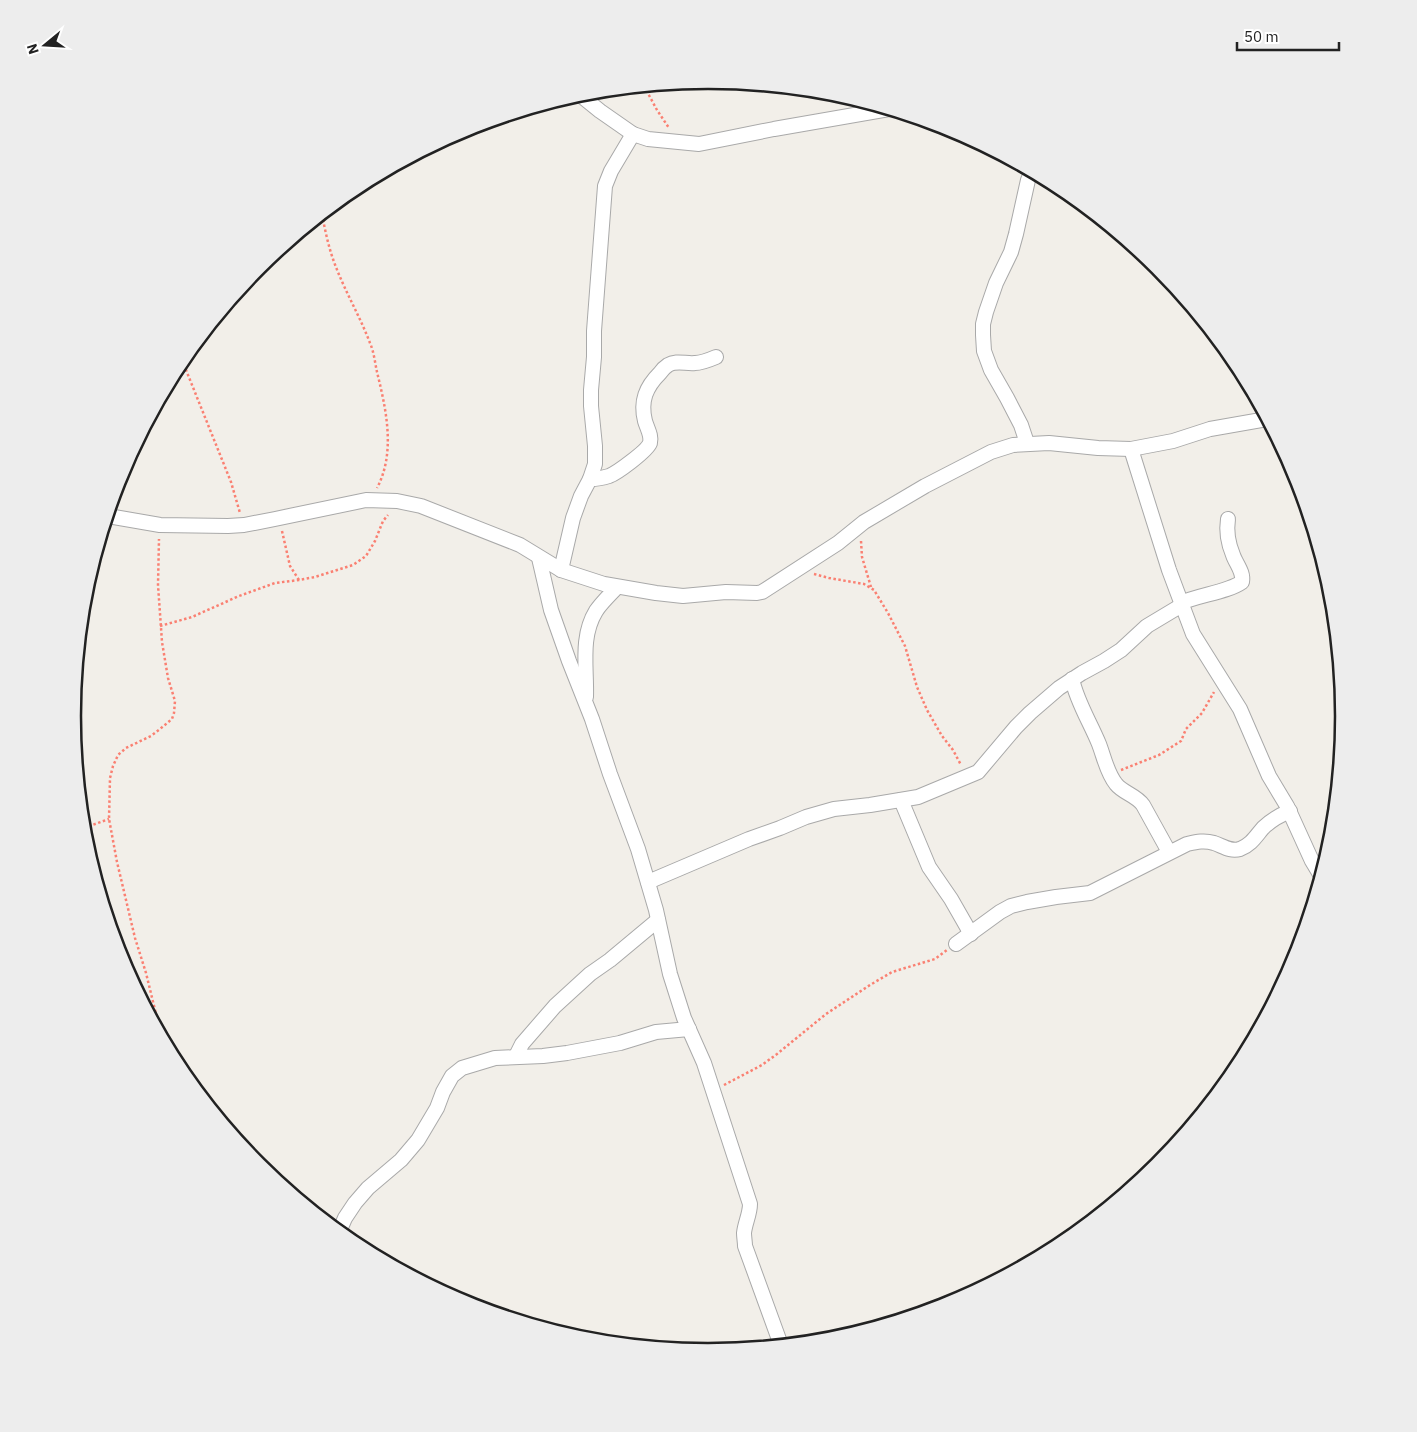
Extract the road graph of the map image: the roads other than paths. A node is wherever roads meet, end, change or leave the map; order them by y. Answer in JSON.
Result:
{"nodes":[{"id":1,"x":587,"y":101,"type":"edge"},
{"id":2,"x":875,"y":111,"type":"edge"},
{"id":3,"x":633,"y":134,"type":"junction"},
{"id":4,"x":1029,"y":177,"type":"edge"},
{"id":5,"x":716,"y":357,"type":"dead end"},
{"id":6,"x":1261,"y":420,"type":"edge"},
{"id":7,"x":1027,"y":443,"type":"junction"},
{"id":8,"x":1131,"y":449,"type":"junction"},
{"id":9,"x":590,"y":479,"type":"junction"},
{"id":10,"x":114,"y":517,"type":"edge"},
{"id":11,"x":1228,"y":519,"type":"dead end"},
{"id":12,"x":539,"y":558,"type":"junction"},
{"id":13,"x":561,"y":570,"type":"junction"},
{"id":14,"x":617,"y":587,"type":"junction"},
{"id":15,"x":1181,"y":604,"type":"junction"},
{"id":16,"x":1072,"y":679,"type":"junction"},
{"id":17,"x":586,"y":703,"type":"junction"},
{"id":18,"x":901,"y":800,"type":"junction"},
{"id":19,"x":1290,"y":811,"type":"junction"},
{"id":20,"x":1169,"y":852,"type":"junction"},
{"id":21,"x":1316,"y":868,"type":"edge"},
{"id":22,"x":648,"y":882,"type":"junction"},
{"id":23,"x":658,"y":920,"type":"junction"},
{"id":24,"x":971,"y":934,"type":"junction"},
{"id":25,"x":956,"y":944,"type":"road end"},
{"id":26,"x":689,"y":1029,"type":"junction"},
{"id":27,"x":516,"y":1056,"type":"junction"},
{"id":28,"x":342,"y":1225,"type":"edge"},
{"id":29,"x":779,"y":1339,"type":"edge"}],
"edges":[{"from":1,"to":3,"type":"street"},
{"from":2,"to":3,"type":"street"},
{"from":3,"to":9,"type":"street"},
{"from":4,"to":7,"type":"street"},
{"from":5,"to":9,"type":"street"},
{"from":6,"to":8,"type":"street"},
{"from":7,"to":8,"type":"street"},
{"from":7,"to":14,"type":"street"},
{"from":8,"to":15,"type":"street"},
{"from":9,"to":13,"type":"street"},
{"from":10,"to":12,"type":"street"},
{"from":11,"to":15,"type":"street"},
{"from":12,"to":13,"type":"street"},
{"from":12,"to":17,"type":"street"},
{"from":13,"to":14,"type":"street"},
{"from":14,"to":17,"type":"street"},
{"from":15,"to":16,"type":"street"},
{"from":15,"to":19,"type":"street"},
{"from":16,"to":18,"type":"street"},
{"from":16,"to":20,"type":"street"},
{"from":17,"to":22,"type":"street"},
{"from":18,"to":22,"type":"street"},
{"from":18,"to":24,"type":"street"},
{"from":19,"to":20,"type":"street"},
{"from":19,"to":21,"type":"street"},
{"from":20,"to":24,"type":"street"},
{"from":22,"to":23,"type":"street"},
{"from":23,"to":26,"type":"street"},
{"from":23,"to":27,"type":"street"},
{"from":24,"to":25,"type":"street"},
{"from":26,"to":27,"type":"street"},
{"from":26,"to":29,"type":"street"},
{"from":27,"to":28,"type":"street"}]}
